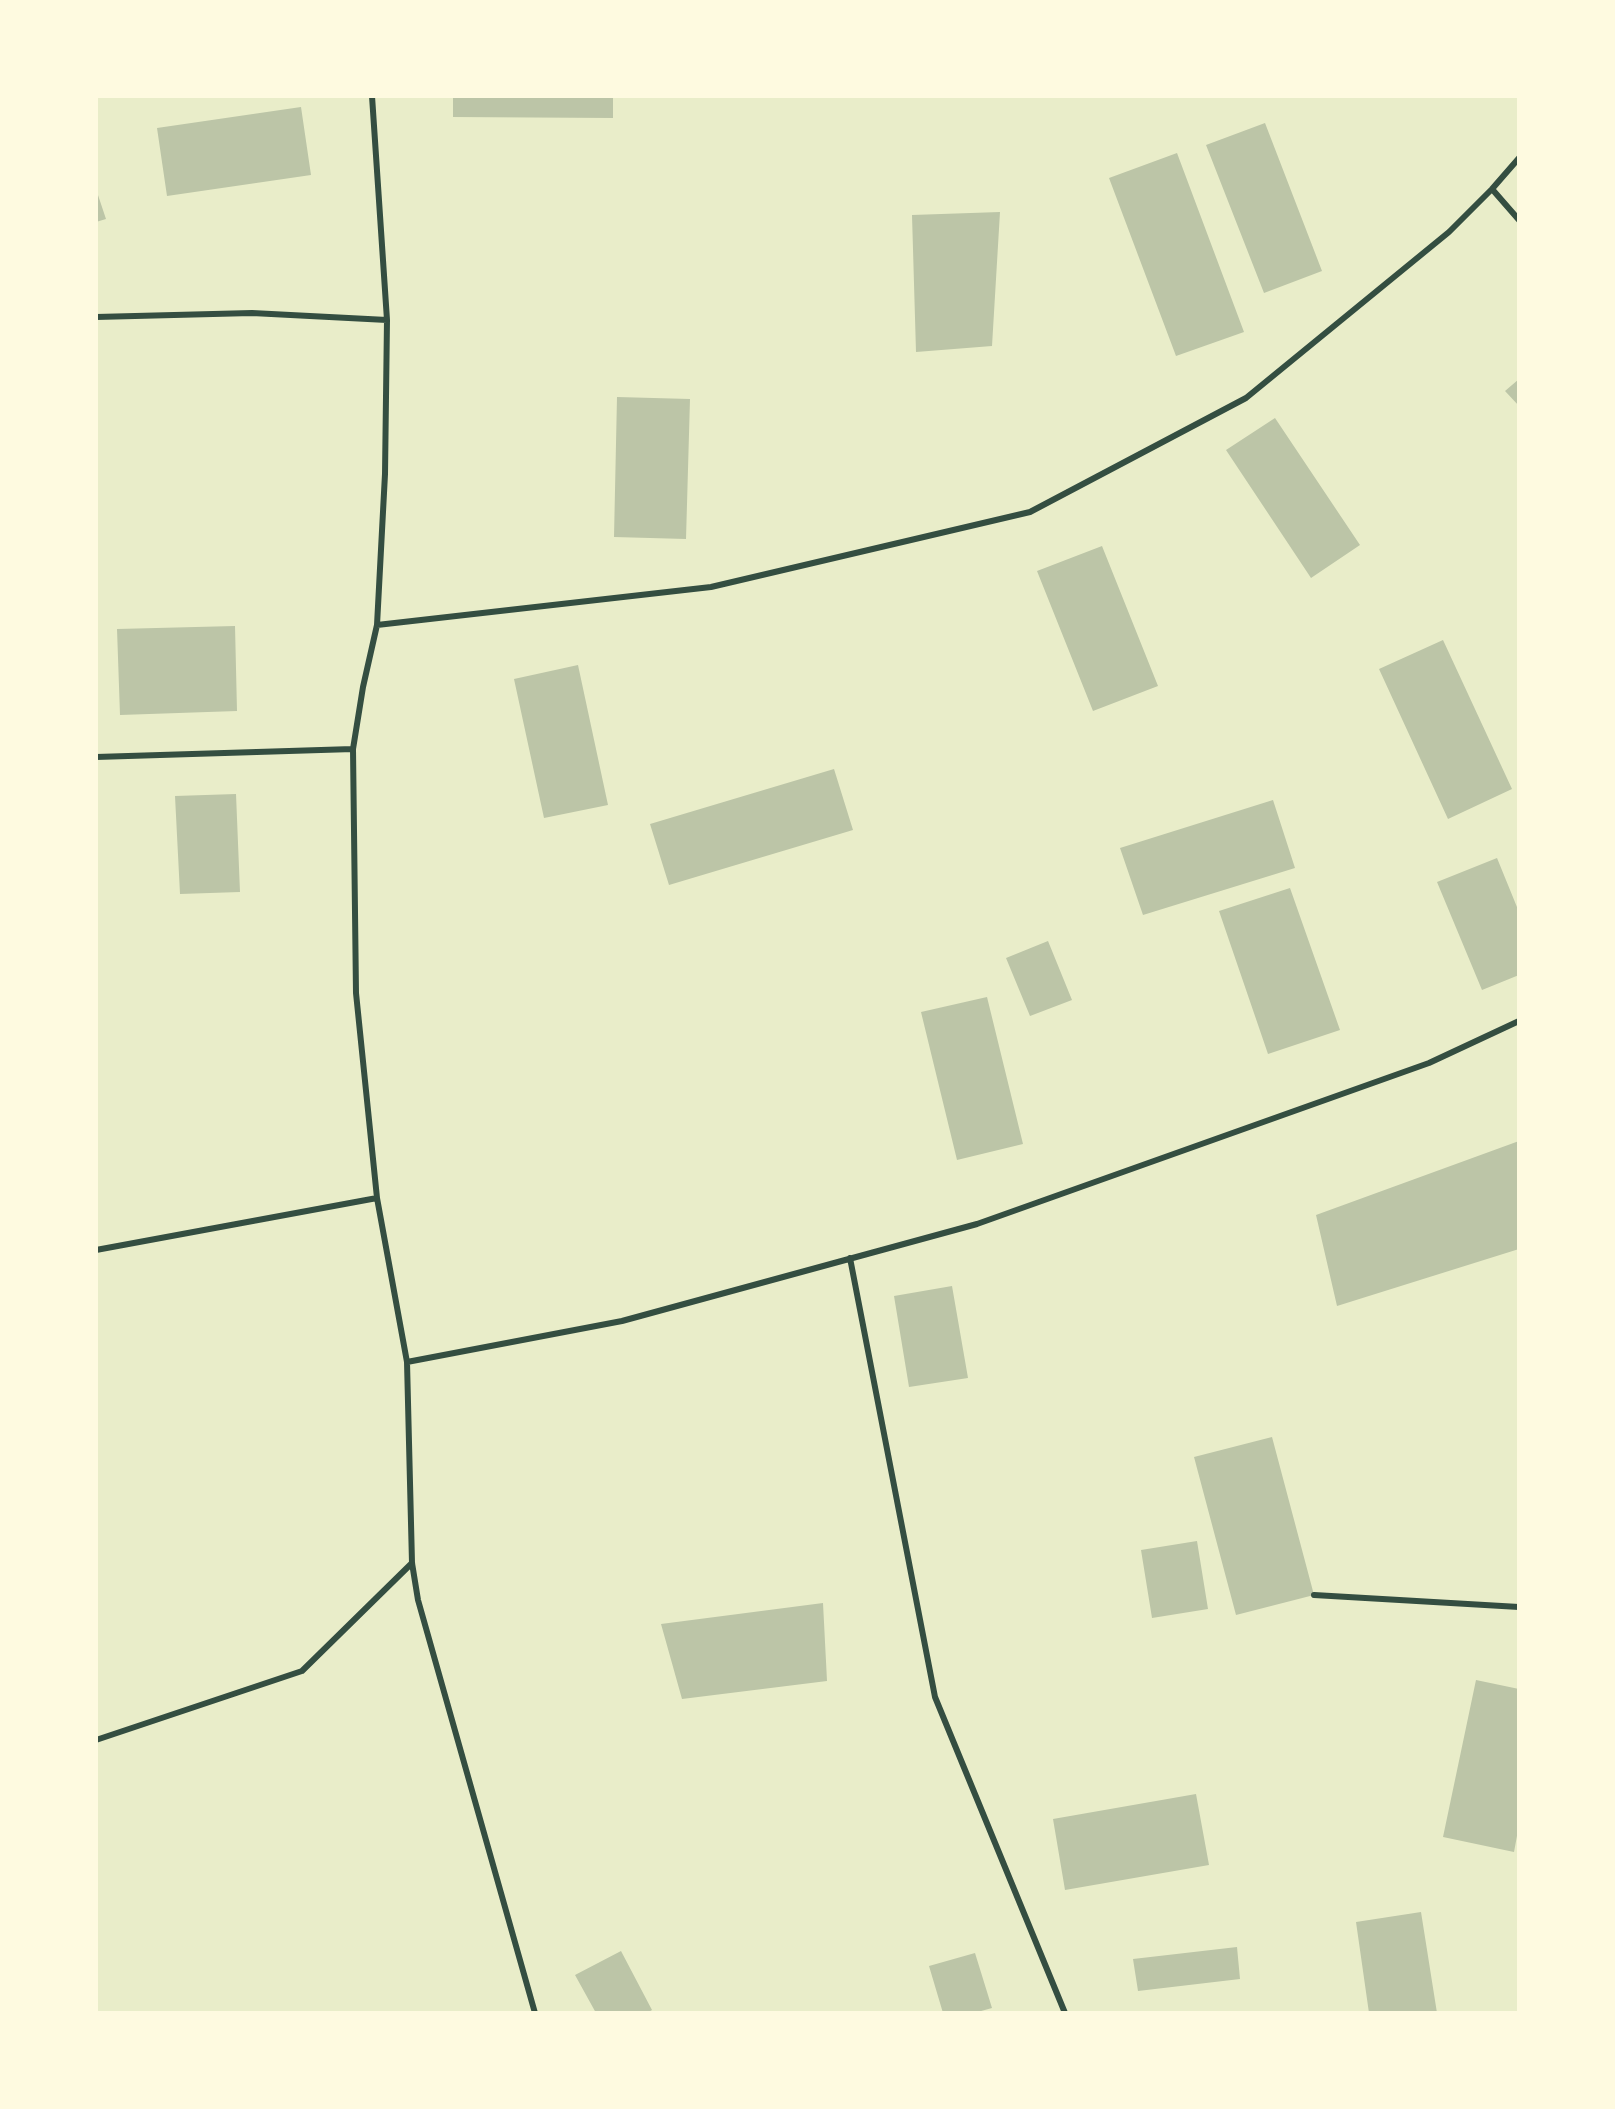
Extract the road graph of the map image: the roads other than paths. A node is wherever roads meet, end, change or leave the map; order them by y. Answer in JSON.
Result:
{"nodes":[{"id":1,"x":372,"y":96,"type":"edge"},
{"id":2,"x":1519,"y":158,"type":"edge"},
{"id":3,"x":1492,"y":189,"type":"junction"},
{"id":4,"x":1519,"y":220,"type":"edge"},
{"id":5,"x":96,"y":317,"type":"edge"},
{"id":6,"x":387,"y":320,"type":"junction"},
{"id":7,"x":377,"y":625,"type":"junction"},
{"id":8,"x":353,"y":748,"type":"junction"},
{"id":9,"x":96,"y":757,"type":"edge"},
{"id":10,"x":1519,"y":1021,"type":"edge"},
{"id":11,"x":377,"y":1198,"type":"junction"},
{"id":12,"x":96,"y":1250,"type":"edge"},
{"id":13,"x":850,"y":1258,"type":"junction"},
{"id":14,"x":407,"y":1362,"type":"junction"},
{"id":15,"x":412,"y":1563,"type":"junction"},
{"id":16,"x":1314,"y":1595,"type":"dead end"},
{"id":17,"x":1519,"y":1607,"type":"edge"},
{"id":18,"x":96,"y":1740,"type":"edge"},
{"id":19,"x":535,"y":2013,"type":"edge"},
{"id":20,"x":1065,"y":2013,"type":"edge"}],
"edges":[{"from":1,"to":6,"type":"street"},
{"from":2,"to":3,"type":"street"},
{"from":3,"to":4,"type":"street"},
{"from":3,"to":7,"type":"street"},
{"from":5,"to":6,"type":"street"},
{"from":6,"to":7,"type":"street"},
{"from":7,"to":8,"type":"street"},
{"from":8,"to":9,"type":"street"},
{"from":8,"to":11,"type":"street"},
{"from":10,"to":13,"type":"street"},
{"from":11,"to":12,"type":"street"},
{"from":11,"to":14,"type":"street"},
{"from":13,"to":14,"type":"street"},
{"from":13,"to":20,"type":"street"},
{"from":14,"to":15,"type":"street"},
{"from":15,"to":18,"type":"street"},
{"from":15,"to":19,"type":"street"},
{"from":16,"to":17,"type":"street"}]}
